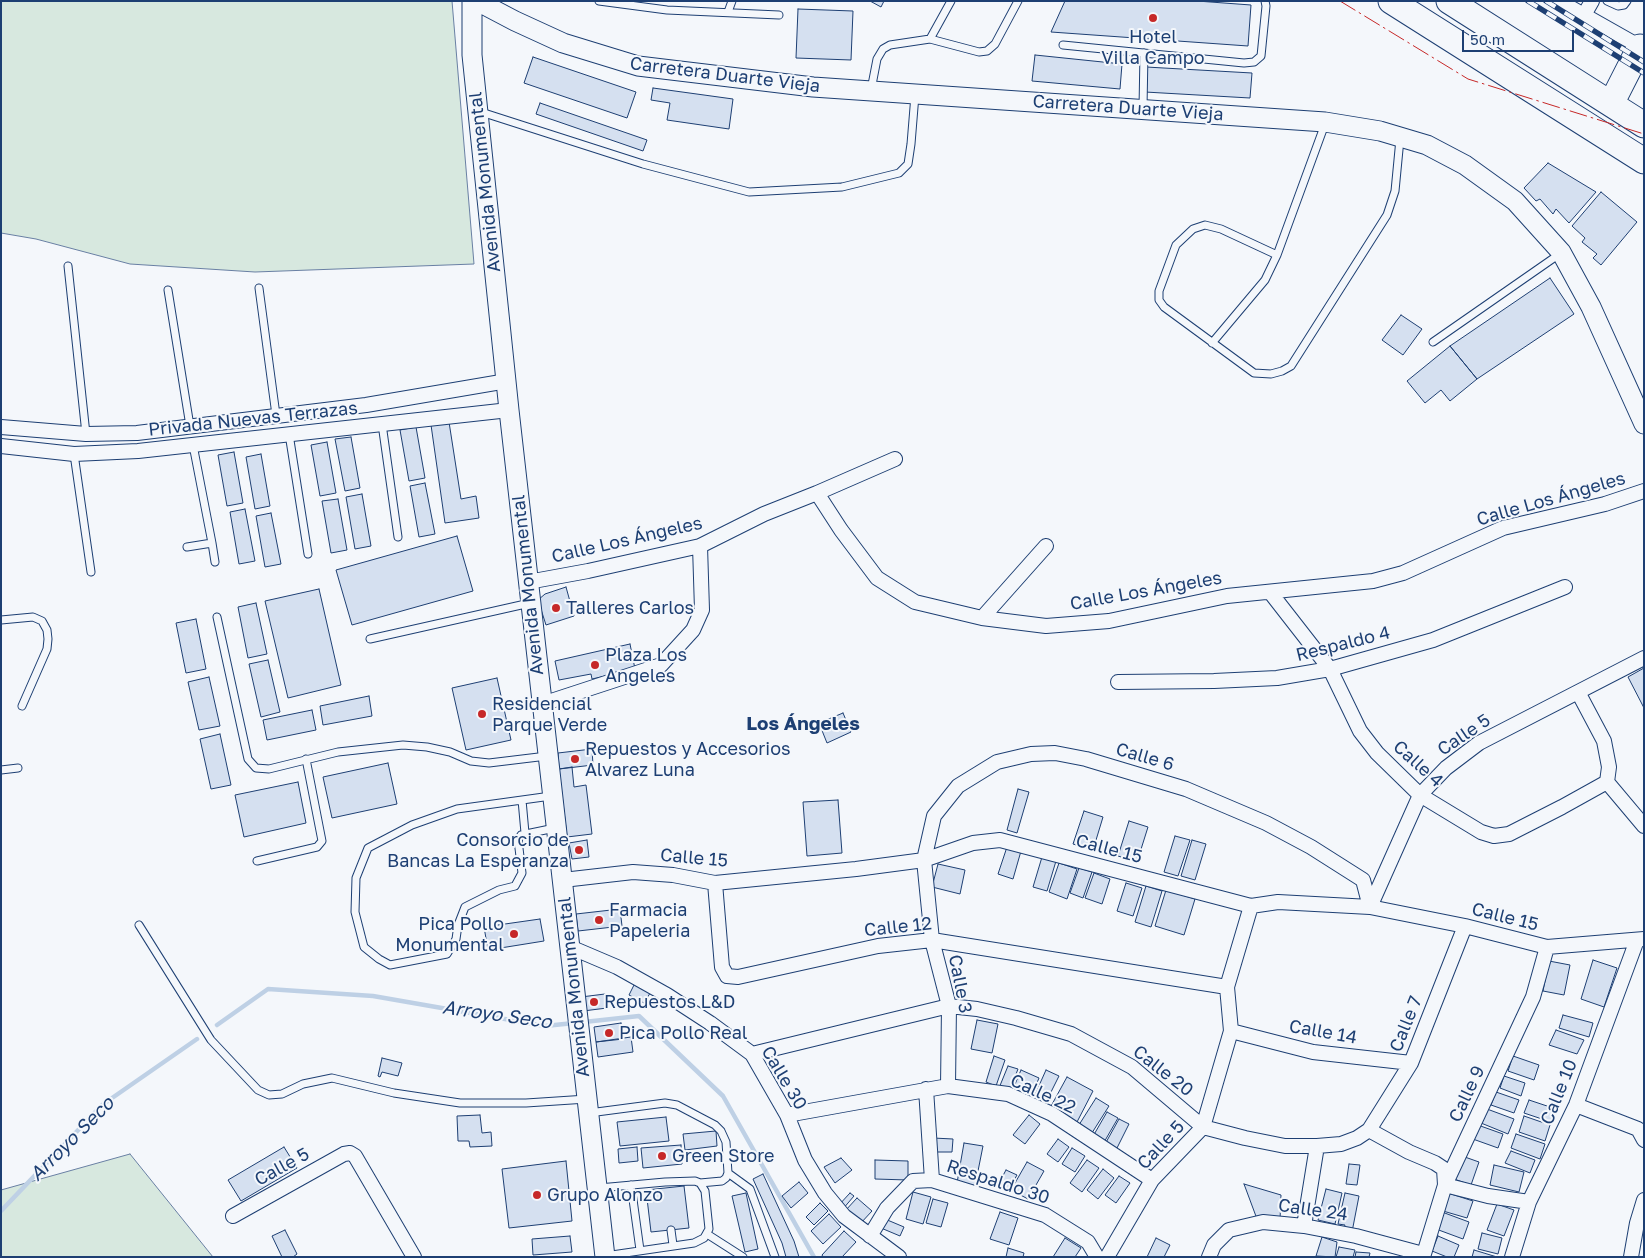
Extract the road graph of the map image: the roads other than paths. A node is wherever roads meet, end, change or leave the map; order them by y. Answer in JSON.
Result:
{"nodes":[{"id":1,"x":472,"y":1,"type":"edge"},
{"id":2,"x":477,"y":1,"type":"edge"},
{"id":3,"x":599,"y":1,"type":"edge"},
{"id":4,"x":732,"y":1,"type":"edge"},
{"id":5,"x":951,"y":1,"type":"edge"},
{"id":6,"x":1018,"y":1,"type":"edge"},
{"id":7,"x":1265,"y":1,"type":"edge"},
{"id":8,"x":1391,"y":1,"type":"edge"},
{"id":9,"x":1449,"y":1,"type":"edge"},
{"id":10,"x":1559,"y":1,"type":"edge"},
{"id":11,"x":1592,"y":1,"type":"edge"},
{"id":12,"x":1607,"y":1,"type":"edge"},
{"id":13,"x":1627,"y":1,"type":"edge"},
{"id":14,"x":728,"y":12,"type":"junction"},
{"id":15,"x":779,"y":15,"type":"dead end"},
{"id":16,"x":1584,"y":15,"type":"junction"},
{"id":17,"x":930,"y":39,"type":"junction"},
{"id":18,"x":1063,"y":45,"type":"dead end"},
{"id":19,"x":1642,"y":48,"type":"edge"},
{"id":20,"x":1144,"y":53,"type":"junction"},
{"id":21,"x":871,"y":92,"type":"junction"},
{"id":22,"x":915,"y":94,"type":"junction"},
{"id":23,"x":1611,"y":104,"type":"junction"},
{"id":24,"x":1143,"y":109,"type":"junction"},
{"id":25,"x":477,"y":111,"type":"junction"},
{"id":26,"x":1325,"y":122,"type":"junction"},
{"id":27,"x":1644,"y":125,"type":"edge"},
{"id":28,"x":1400,"y":137,"type":"junction"},
{"id":29,"x":1644,"y":161,"type":"edge"},
{"id":30,"x":1561,"y":252,"type":"junction"},
{"id":31,"x":1277,"y":255,"type":"junction"},
{"id":32,"x":68,"y":266,"type":"dead end"},
{"id":33,"x":258,"y":288,"type":"dead end"},
{"id":34,"x":168,"y":290,"type":"dead end"},
{"id":35,"x":1433,"y":342,"type":"dead end"},
{"id":36,"x":1212,"y":343,"type":"junction"},
{"id":37,"x":507,"y":381,"type":"junction"},
{"id":38,"x":509,"y":410,"type":"junction"},
{"id":39,"x":276,"y":415,"type":"junction"},
{"id":40,"x":382,"y":424,"type":"junction"},
{"id":41,"x":1644,"y":424,"type":"edge"},
{"id":42,"x":190,"y":426,"type":"junction"},
{"id":43,"x":1,"y":427,"type":"edge"},
{"id":44,"x":86,"y":434,"type":"junction"},
{"id":45,"x":289,"y":434,"type":"junction"},
{"id":46,"x":193,"y":445,"type":"junction"},
{"id":47,"x":1,"y":446,"type":"edge"},
{"id":48,"x":74,"y":454,"type":"junction"},
{"id":49,"x":895,"y":459,"type":"dead end"},
{"id":50,"x":1644,"y":491,"type":"edge"},
{"id":51,"x":817,"y":493,"type":"junction"},
{"id":52,"x":398,"y":536,"type":"dead end"},
{"id":53,"x":212,"y":543,"type":"junction"},
{"id":54,"x":700,"y":546,"type":"junction"},
{"id":55,"x":1046,"y":546,"type":"dead end"},
{"id":56,"x":187,"y":547,"type":"dead end"},
{"id":57,"x":308,"y":554,"type":"dead end"},
{"id":58,"x":215,"y":562,"type":"dead end"},
{"id":59,"x":91,"y":572,"type":"dead end"},
{"id":60,"x":528,"y":582,"type":"junction"},
{"id":61,"x":1565,"y":587,"type":"dead end"},
{"id":62,"x":1270,"y":592,"type":"junction"},
{"id":63,"x":530,"y":603,"type":"junction"},
{"id":64,"x":217,"y":617,"type":"dead end"},
{"id":65,"x":982,"y":618,"type":"junction"},
{"id":66,"x":1,"y":620,"type":"edge"},
{"id":67,"x":370,"y":639,"type":"dead end"},
{"id":68,"x":1644,"y":658,"type":"edge"},
{"id":69,"x":1330,"y":669,"type":"junction"},
{"id":70,"x":1118,"y":682,"type":"dead end"},
{"id":71,"x":1578,"y":692,"type":"junction"},
{"id":72,"x":542,"y":704,"type":"junction"},
{"id":73,"x":22,"y":706,"type":"dead end"},
{"id":74,"x":548,"y":756,"type":"junction"},
{"id":75,"x":306,"y":759,"type":"junction"},
{"id":76,"x":18,"y":768,"type":"dead end"},
{"id":77,"x":1,"y":770,"type":"edge"},
{"id":78,"x":1607,"y":782,"type":"junction"},
{"id":79,"x":552,"y":795,"type":"junction"},
{"id":80,"x":1420,"y":795,"type":"junction"},
{"id":81,"x":522,"y":800,"type":"junction"},
{"id":82,"x":1644,"y":826,"type":"edge"},
{"id":83,"x":556,"y":828,"type":"junction"},
{"id":84,"x":525,"y":833,"type":"junction"},
{"id":85,"x":924,"y":860,"type":"junction"},
{"id":86,"x":257,"y":861,"type":"dead end"},
{"id":87,"x":562,"y":880,"type":"junction"},
{"id":88,"x":715,"y":883,"type":"junction"},
{"id":89,"x":1251,"y":906,"type":"junction"},
{"id":90,"x":1370,"y":907,"type":"junction"},
{"id":91,"x":139,"y":925,"type":"dead end"},
{"id":92,"x":1465,"y":926,"type":"junction"},
{"id":93,"x":1640,"y":939,"type":"edge"},
{"id":94,"x":932,"y":940,"type":"junction"},
{"id":95,"x":570,"y":947,"type":"junction"},
{"id":96,"x":1547,"y":947,"type":"junction"},
{"id":97,"x":1227,"y":987,"type":"junction"},
{"id":98,"x":949,"y":1006,"type":"junction"},
{"id":99,"x":1231,"y":1031,"type":"junction"},
{"id":100,"x":752,"y":1054,"type":"junction"},
{"id":101,"x":1411,"y":1063,"type":"junction"},
{"id":102,"x":948,"y":1086,"type":"junction"},
{"id":103,"x":926,"y":1089,"type":"junction"},
{"id":104,"x":1576,"y":1105,"type":"junction"},
{"id":105,"x":588,"y":1106,"type":"junction"},
{"id":106,"x":786,"y":1115,"type":"junction"},
{"id":107,"x":1203,"y":1127,"type":"junction"},
{"id":108,"x":1369,"y":1130,"type":"junction"},
{"id":109,"x":1644,"y":1140,"type":"edge"},
{"id":110,"x":1317,"y":1146,"type":"junction"},
{"id":111,"x":728,"y":1173,"type":"junction"},
{"id":112,"x":932,"y":1180,"type":"junction"},
{"id":113,"x":1152,"y":1180,"type":"junction"},
{"id":114,"x":700,"y":1183,"type":"junction"},
{"id":115,"x":631,"y":1185,"type":"junction"},
{"id":116,"x":1445,"y":1185,"type":"junction"},
{"id":117,"x":597,"y":1188,"type":"junction"},
{"id":118,"x":1644,"y":1200,"type":"edge"},
{"id":119,"x":1529,"y":1202,"type":"junction"},
{"id":120,"x":233,"y":1216,"type":"dead end"},
{"id":121,"x":1640,"y":1224,"type":"edge"},
{"id":122,"x":1304,"y":1226,"type":"junction"},
{"id":123,"x":671,"y":1230,"type":"dead end"},
{"id":124,"x":707,"y":1234,"type":"junction"},
{"id":125,"x":870,"y":1236,"type":"junction"},
{"id":126,"x":672,"y":1246,"type":"junction"},
{"id":127,"x":640,"y":1250,"type":"junction"},
{"id":128,"x":1423,"y":1255,"type":"edge"},
{"id":129,"x":412,"y":1256,"type":"edge"},
{"id":130,"x":605,"y":1256,"type":"edge"},
{"id":131,"x":743,"y":1257,"type":"edge"},
{"id":132,"x":775,"y":1257,"type":"edge"},
{"id":133,"x":899,"y":1257,"type":"edge"},
{"id":134,"x":1097,"y":1257,"type":"edge"},
{"id":135,"x":1107,"y":1257,"type":"edge"},
{"id":136,"x":1209,"y":1257,"type":"edge"},
{"id":137,"x":1512,"y":1257,"type":"edge"},
{"id":138,"x":1631,"y":1257,"type":"edge"}],
"edges":[{"from":1,"to":25,"type":"main road","name":"Avenida Monumental"},
{"from":2,"to":21,"type":"main road","name":"Carretera Duarte Vieja"},
{"from":3,"to":14,"type":"lane"},
{"from":4,"to":14,"type":"lane"},
{"from":5,"to":17,"type":"lane"},
{"from":6,"to":17,"type":"lane"},
{"from":7,"to":20,"type":"lane"},
{"from":8,"to":29,"type":"highway"},
{"from":9,"to":23,"type":"highway"},
{"from":10,"to":16,"type":"street"},
{"from":11,"to":16,"type":"street"},
{"from":12,"to":13,"type":"lane"},
{"from":14,"to":15,"type":"lane"},
{"from":16,"to":19,"type":"street"},
{"from":17,"to":21,"type":"lane"},
{"from":18,"to":20,"type":"lane"},
{"from":19,"to":23,"type":"highway"},
{"from":20,"to":24,"type":"lane"},
{"from":21,"to":22,"type":"main road","name":"Carretera Duarte Vieja"},
{"from":22,"to":24,"type":"main road","name":"Carretera Duarte Vieja"},
{"from":22,"to":25,"type":"lane"},
{"from":23,"to":27,"type":"highway"},
{"from":24,"to":26,"type":"main road","name":"Carretera Duarte Vieja"},
{"from":25,"to":37,"type":"main road","name":"Avenida Monumental"},
{"from":26,"to":28,"type":"main road","name":"Carretera Duarte Vieja"},
{"from":26,"to":31,"type":"lane"},
{"from":28,"to":30,"type":"main road","name":"Carretera Duarte Vieja"},
{"from":28,"to":36,"type":"lane"},
{"from":30,"to":35,"type":"lane"},
{"from":30,"to":41,"type":"main road","name":"Carretera Duarte Vieja"},
{"from":31,"to":36,"type":"lane"},
{"from":31,"to":36,"type":"lane"},
{"from":32,"to":44,"type":"lane"},
{"from":33,"to":39,"type":"lane"},
{"from":34,"to":42,"type":"lane"},
{"from":37,"to":38,"type":"main road","name":"Avenida Monumental"},
{"from":37,"to":39,"type":"street","name":"Privada Nuevas Terrazas"},
{"from":38,"to":40,"type":"street","name":"Privada Nuevas Terrazas"},
{"from":38,"to":60,"type":"main road","name":"Avenida Monumental"},
{"from":39,"to":42,"type":"street","name":"Privada Nuevas Terrazas"},
{"from":40,"to":45,"type":"street","name":"Privada Nuevas Terrazas"},
{"from":40,"to":52,"type":"lane"},
{"from":42,"to":44,"type":"street","name":"Privada Nuevas Terrazas"},
{"from":43,"to":44,"type":"street","name":"Privada Nuevas Terrazas"},
{"from":45,"to":46,"type":"street","name":"Privada Nuevas Terrazas"},
{"from":45,"to":57,"type":"lane"},
{"from":46,"to":48,"type":"street","name":"Privada Nuevas Terrazas"},
{"from":46,"to":53,"type":"lane"},
{"from":47,"to":48,"type":"street","name":"Privada Nuevas Terrazas"},
{"from":48,"to":59,"type":"lane"},
{"from":49,"to":51,"type":"street"},
{"from":50,"to":62,"type":"street","name":"Calle Los Ángeles"},
{"from":51,"to":54,"type":"street","name":"Calle Los Ángeles"},
{"from":51,"to":65,"type":"street","name":"Calle Los Ángeles"},
{"from":53,"to":56,"type":"lane"},
{"from":53,"to":58,"type":"lane"},
{"from":54,"to":60,"type":"street","name":"Calle Los Ángeles"},
{"from":54,"to":72,"type":"street"},
{"from":55,"to":65,"type":"street"},
{"from":60,"to":63,"type":"main road","name":"Avenida Monumental"},
{"from":61,"to":69,"type":"street","name":"Respaldo 4"},
{"from":62,"to":65,"type":"street","name":"Calle Los Ángeles"},
{"from":62,"to":69,"type":"street","name":"Calle 4"},
{"from":63,"to":67,"type":"lane"},
{"from":63,"to":72,"type":"main road","name":"Avenida Monumental"},
{"from":64,"to":75,"type":"lane"},
{"from":66,"to":73,"type":"lane"},
{"from":68,"to":71,"type":"street","name":"Calle 5"},
{"from":69,"to":70,"type":"street","name":"Respaldo 4"},
{"from":69,"to":80,"type":"street","name":"Calle 4"},
{"from":71,"to":78,"type":"street"},
{"from":71,"to":80,"type":"street","name":"Calle 5"},
{"from":72,"to":74,"type":"main road","name":"Avenida Monumental"},
{"from":74,"to":75,"type":"lane"},
{"from":74,"to":79,"type":"main road","name":"Avenida Monumental"},
{"from":75,"to":86,"type":"lane"},
{"from":76,"to":77,"type":"lane"},
{"from":78,"to":80,"type":"street","name":"Calle 4"},
{"from":78,"to":82,"type":"street"},
{"from":79,"to":81,"type":"lane"},
{"from":79,"to":83,"type":"main road","name":"Avenida Monumental"},
{"from":80,"to":90,"type":"street","name":"Calle 5"},
{"from":81,"to":84,"type":"lane"},
{"from":81,"to":84,"type":"lane"},
{"from":83,"to":84,"type":"lane"},
{"from":83,"to":87,"type":"main road","name":"Avenida Monumental"},
{"from":85,"to":88,"type":"street","name":"Calle 15"},
{"from":85,"to":89,"type":"street","name":"Calle 15"},
{"from":85,"to":90,"type":"street","name":"Calle 6"},
{"from":85,"to":94,"type":"street","name":"Calle 3"},
{"from":87,"to":88,"type":"street","name":"Calle 15"},
{"from":87,"to":95,"type":"main road","name":"Avenida Monumental"},
{"from":88,"to":94,"type":"street","name":"Calle 12"},
{"from":89,"to":90,"type":"street","name":"Calle 15"},
{"from":89,"to":97,"type":"street","name":"Calle 5"},
{"from":90,"to":92,"type":"street","name":"Calle 15"},
{"from":91,"to":105,"type":"lane"},
{"from":92,"to":96,"type":"street","name":"Calle 15"},
{"from":92,"to":101,"type":"street","name":"Calle 7"},
{"from":93,"to":96,"type":"street","name":"Calle 15"},
{"from":93,"to":104,"type":"street","name":"Calle 10"},
{"from":94,"to":97,"type":"street","name":"Calle 12"},
{"from":94,"to":98,"type":"street","name":"Calle 3"},
{"from":95,"to":100,"type":"street","name":"Calle 30"},
{"from":95,"to":105,"type":"main road","name":"Avenida Monumental"},
{"from":96,"to":116,"type":"street","name":"Calle 9"},
{"from":97,"to":99,"type":"street","name":"Calle 5"},
{"from":98,"to":100,"type":"street","name":"Calle 20"},
{"from":98,"to":102,"type":"street","name":"Calle 3"},
{"from":98,"to":107,"type":"street","name":"Calle 20"},
{"from":99,"to":101,"type":"street","name":"Calle 14"},
{"from":99,"to":107,"type":"street","name":"Calle 5"},
{"from":100,"to":106,"type":"street","name":"Calle 30"},
{"from":101,"to":108,"type":"street","name":"Calle 7"},
{"from":102,"to":103,"type":"street","name":"Calle 22"},
{"from":102,"to":113,"type":"street","name":"Calle 22"},
{"from":103,"to":106,"type":"street","name":"Calle 22"},
{"from":103,"to":112,"type":"street"},
{"from":104,"to":109,"type":"street"},
{"from":104,"to":119,"type":"street","name":"Calle 10"},
{"from":105,"to":111,"type":"lane"},
{"from":105,"to":117,"type":"main road","name":"Avenida Monumental"},
{"from":106,"to":125,"type":"street","name":"Calle 30"},
{"from":107,"to":110,"type":"street","name":"Calle 20"},
{"from":107,"to":113,"type":"street","name":"Calle 5"},
{"from":108,"to":110,"type":"street","name":"Calle 20"},
{"from":108,"to":116,"type":"street"},
{"from":110,"to":122,"type":"street"},
{"from":111,"to":114,"type":"lane"},
{"from":111,"to":132,"type":"lane"},
{"from":112,"to":125,"type":"street","name":"Respaldo 30"},
{"from":112,"to":134,"type":"street","name":"Respaldo 30"},
{"from":113,"to":135,"type":"street","name":"Calle 5"},
{"from":114,"to":115,"type":"lane"},
{"from":114,"to":124,"type":"lane"},
{"from":115,"to":117,"type":"lane"},
{"from":115,"to":127,"type":"lane"},
{"from":116,"to":119,"type":"street"},
{"from":116,"to":128,"type":"street","name":"Calle 9"},
{"from":117,"to":130,"type":"main road","name":"Avenida Monumental"},
{"from":118,"to":121,"type":"street"},
{"from":119,"to":137,"type":"street","name":"Calle 10"},
{"from":120,"to":129,"type":"street","name":"Calle 5"},
{"from":121,"to":138,"type":"street"},
{"from":122,"to":128,"type":"street","name":"Calle 24"},
{"from":122,"to":136,"type":"street","name":"Calle 24"},
{"from":123,"to":126,"type":"lane"},
{"from":124,"to":126,"type":"lane"},
{"from":124,"to":131,"type":"lane"},
{"from":125,"to":133,"type":"street","name":"Calle 30"},
{"from":126,"to":127,"type":"lane"},
{"from":127,"to":130,"type":"lane"}]}
